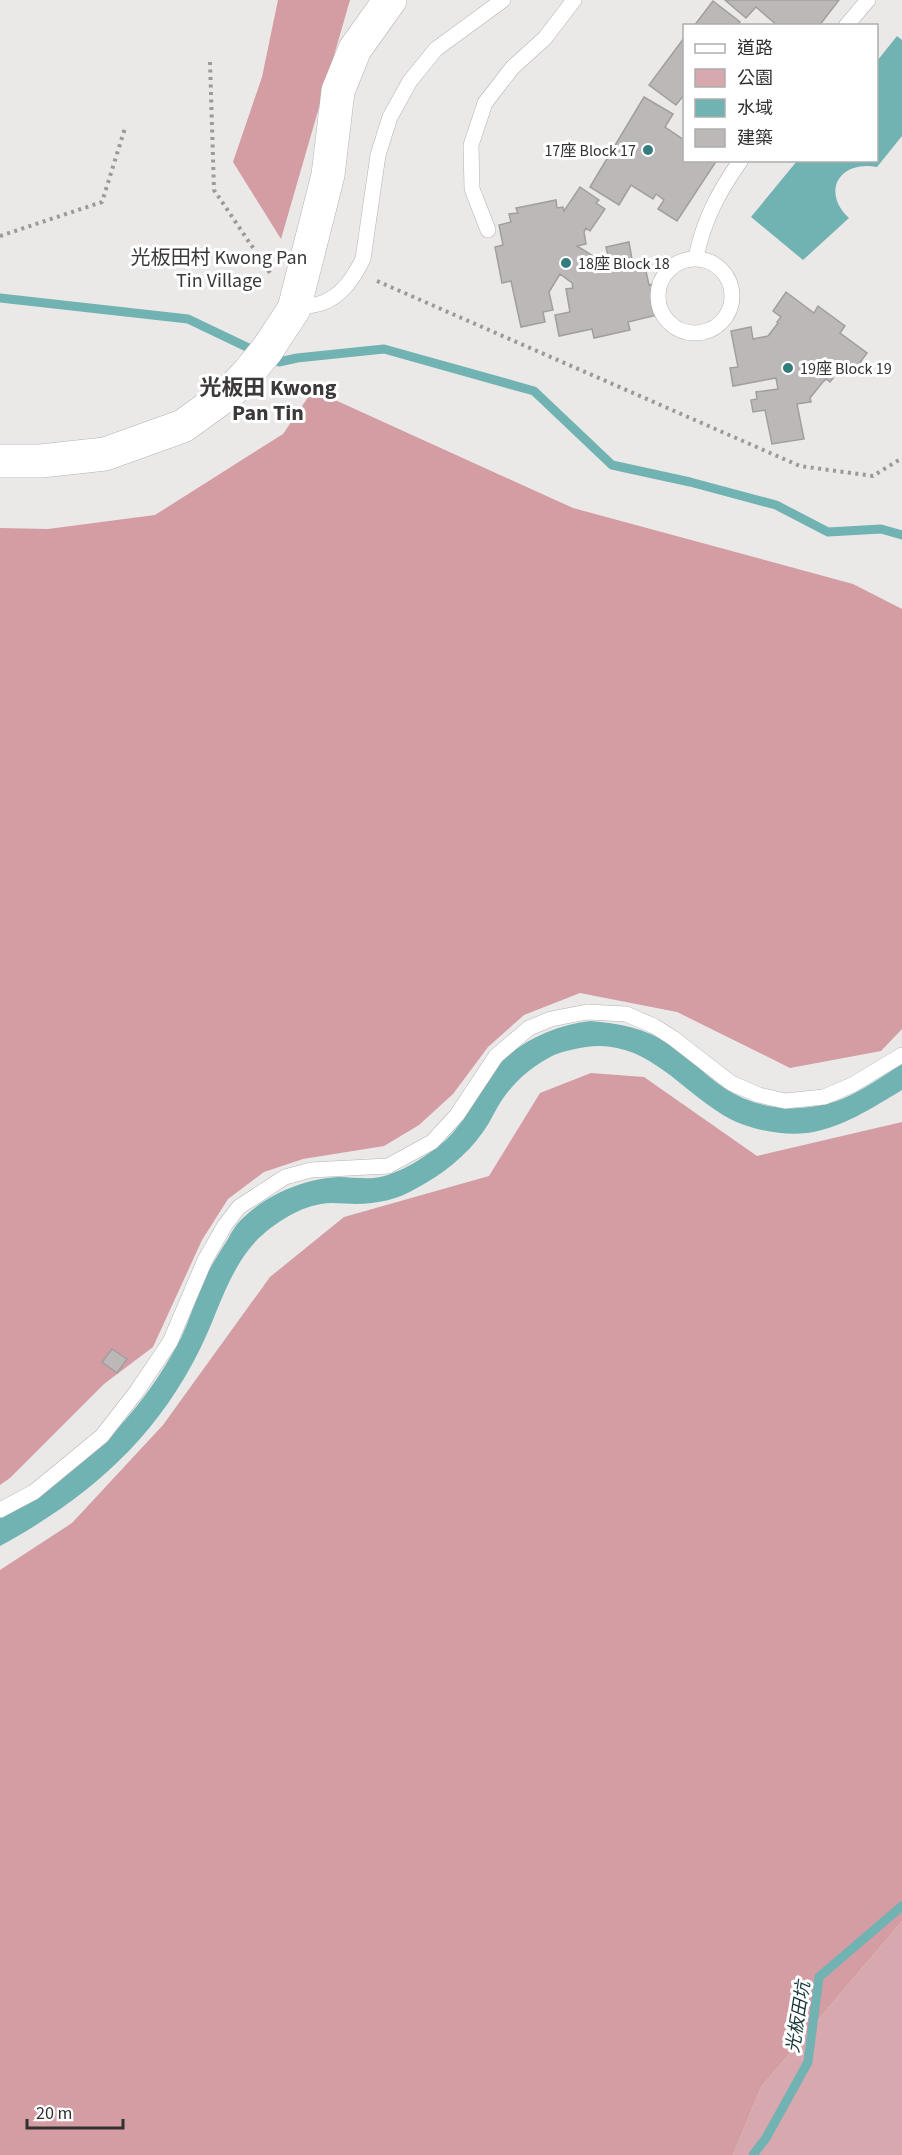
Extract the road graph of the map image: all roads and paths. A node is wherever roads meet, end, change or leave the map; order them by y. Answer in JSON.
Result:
{"nodes":[{"id":1,"x":390,"y":0,"type":"edge"},
{"id":2,"x":503,"y":0,"type":"edge"},
{"id":3,"x":574,"y":0,"type":"edge"},
{"id":4,"x":868,"y":0,"type":"edge"},
{"id":5,"x":848,"y":24,"type":"edge"},
{"id":6,"x":210,"y":62,"type":"dead end"},
{"id":7,"x":125,"y":128,"type":"dead end"},
{"id":8,"x":740,"y":162,"type":"edge"},
{"id":9,"x":488,"y":230,"type":"dead end"},
{"id":10,"x":0,"y":236,"type":"edge"},
{"id":11,"x":696,"y":258,"type":"junction"},
{"id":12,"x":357,"y":272,"type":"junction"},
{"id":13,"x":294,"y":309,"type":"junction"},
{"id":14,"x":902,"y":458,"type":"edge"},
{"id":15,"x":0,"y":461,"type":"edge"},
{"id":16,"x":902,"y":1055,"type":"edge"},
{"id":17,"x":0,"y":1510,"type":"edge"}],
"edges":[{"from":1,"to":13,"type":"main road"},
{"from":2,"to":12,"type":"lane"},
{"from":3,"to":9,"type":"lane"},
{"from":4,"to":5,"type":"lane"},
{"from":6,"to":13,"type":"path"},
{"from":7,"to":10,"type":"path"},
{"from":8,"to":11,"type":"lane"},
{"from":11,"to":11,"type":"lane"},
{"from":12,"to":13,"type":"lane"},
{"from":12,"to":14,"type":"path"},
{"from":13,"to":15,"type":"main road"},
{"from":16,"to":17,"type":"lane"}]}
